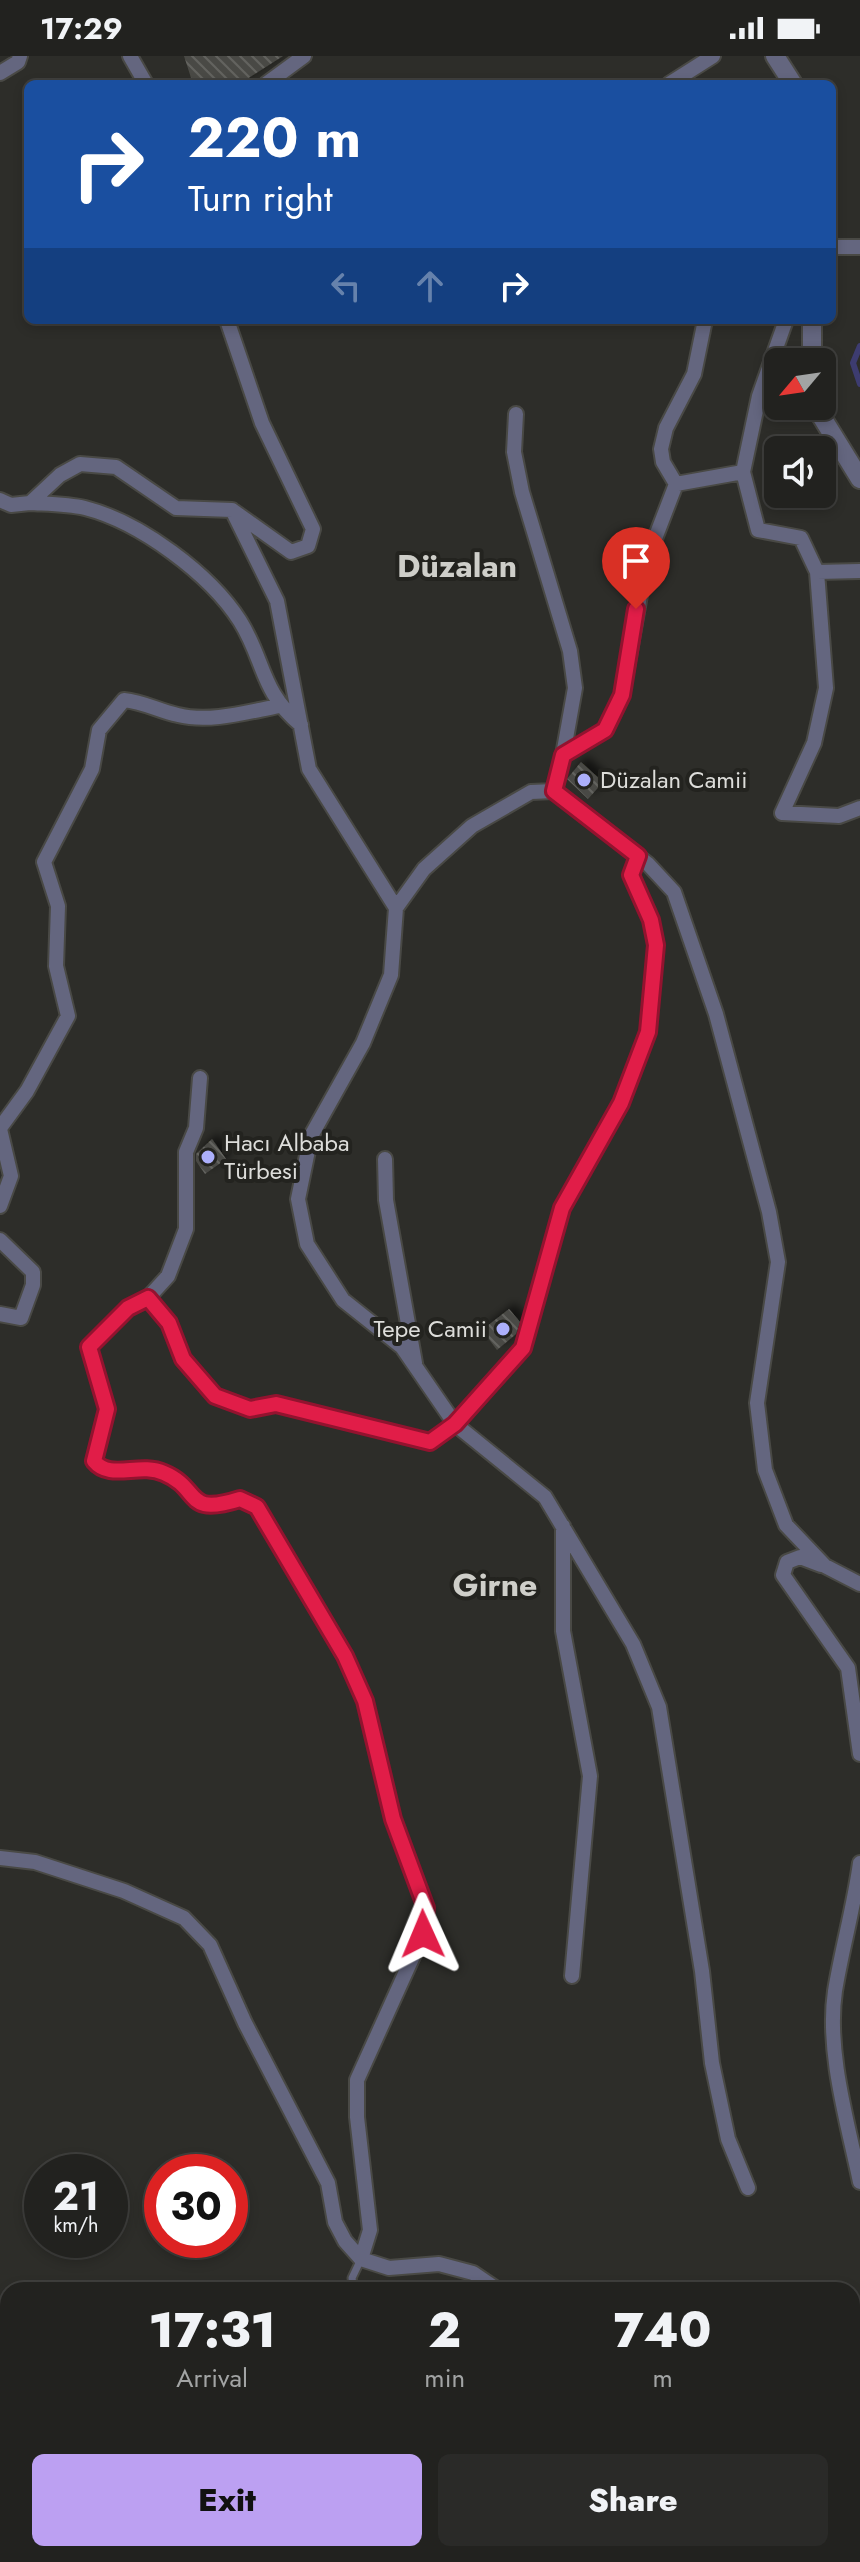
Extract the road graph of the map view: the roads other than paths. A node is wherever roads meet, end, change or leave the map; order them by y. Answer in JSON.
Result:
{"nodes":[{"id":1,"x":20,"y":56,"type":"edge"},
{"id":2,"x":130,"y":56,"type":"edge"},
{"id":3,"x":304,"y":56,"type":"edge"},
{"id":4,"x":713,"y":56,"type":"edge"},
{"id":5,"x":775,"y":56,"type":"edge"},
{"id":6,"x":0,"y":73,"type":"edge"},
{"id":7,"x":144,"y":80,"type":"edge"},
{"id":8,"x":271,"y":80,"type":"edge"},
{"id":9,"x":675,"y":80,"type":"edge"},
{"id":10,"x":790,"y":80,"type":"edge"},
{"id":11,"x":836,"y":247,"type":"edge"},
{"id":12,"x":860,"y":247,"type":"edge"},
{"id":13,"x":228,"y":324,"type":"edge"},
{"id":14,"x":704,"y":324,"type":"edge"},
{"id":15,"x":785,"y":324,"type":"edge"},
{"id":16,"x":812,"y":324,"type":"edge"},
{"id":17,"x":812,"y":348,"type":"edge"},
{"id":18,"x":516,"y":414,"type":"dead end"},
{"id":19,"x":824,"y":420,"type":"edge"},
{"id":20,"x":743,"y":472,"type":"junction"},
{"id":21,"x":860,"y":479,"type":"edge"},
{"id":22,"x":676,"y":484,"type":"junction"},
{"id":23,"x":0,"y":500,"type":"edge"},
{"id":24,"x":30,"y":503,"type":"junction"},
{"id":25,"x":232,"y":510,"type":"junction"},
{"id":26,"x":860,"y":571,"type":"edge"},
{"id":27,"x":817,"y":572,"type":"junction"},
{"id":28,"x":279,"y":706,"type":"junction"},
{"id":29,"x":301,"y":725,"type":"junction"},
{"id":30,"x":563,"y":755,"type":"junction"},
{"id":31,"x":554,"y":791,"type":"junction"},
{"id":32,"x":860,"y":808,"type":"edge"},
{"id":33,"x":638,"y":856,"type":"junction"},
{"id":34,"x":396,"y":908,"type":"junction"},
{"id":35,"x":200,"y":1078,"type":"dead end"},
{"id":36,"x":0,"y":1128,"type":"edge"},
{"id":37,"x":385,"y":1159,"type":"dead end"},
{"id":38,"x":0,"y":1206,"type":"edge"},
{"id":39,"x":0,"y":1240,"type":"edge"},
{"id":40,"x":148,"y":1298,"type":"junction"},
{"id":41,"x":0,"y":1314,"type":"edge"},
{"id":42,"x":415,"y":1365,"type":"junction"},
{"id":43,"x":455,"y":1424,"type":"junction"},
{"id":44,"x":563,"y":1526,"type":"junction"},
{"id":45,"x":825,"y":1566,"type":"junction"},
{"id":46,"x":860,"y":1584,"type":"edge"},
{"id":47,"x":860,"y":1754,"type":"edge"},
{"id":48,"x":0,"y":1858,"type":"edge"},
{"id":49,"x":860,"y":1863,"type":"edge"},
{"id":50,"x":572,"y":1976,"type":"dead end"},
{"id":51,"x":860,"y":2182,"type":"edge"},
{"id":52,"x":748,"y":2188,"type":"dead end"},
{"id":53,"x":361,"y":2259,"type":"junction"},
{"id":54,"x":353,"y":2282,"type":"edge"},
{"id":55,"x":486,"y":2282,"type":"edge"}],
"edges":[{"from":1,"to":6,"type":"street"},
{"from":2,"to":7,"type":"street"},
{"from":3,"to":8,"type":"street"},
{"from":4,"to":9,"type":"street"},
{"from":5,"to":10,"type":"street"},
{"from":11,"to":12,"type":"street"},
{"from":13,"to":25,"type":"street"},
{"from":14,"to":22,"type":"street"},
{"from":15,"to":20,"type":"street"},
{"from":16,"to":17,"type":"street"},
{"from":18,"to":30,"type":"street"},
{"from":19,"to":21,"type":"street"},
{"from":20,"to":22,"type":"street"},
{"from":20,"to":27,"type":"street"},
{"from":22,"to":30,"type":"street"},
{"from":23,"to":24,"type":"street"},
{"from":24,"to":25,"type":"street"},
{"from":24,"to":28,"type":"street"},
{"from":25,"to":29,"type":"street"},
{"from":26,"to":27,"type":"street"},
{"from":27,"to":32,"type":"street"},
{"from":28,"to":29,"type":"street"},
{"from":28,"to":36,"type":"street"},
{"from":29,"to":34,"type":"street"},
{"from":30,"to":31,"type":"street"},
{"from":31,"to":33,"type":"street"},
{"from":31,"to":34,"type":"street"},
{"from":33,"to":43,"type":"street"},
{"from":33,"to":45,"type":"street"},
{"from":34,"to":42,"type":"street"},
{"from":35,"to":40,"type":"street"},
{"from":36,"to":38,"type":"street"},
{"from":37,"to":42,"type":"street"},
{"from":39,"to":41,"type":"street"},
{"from":40,"to":43,"type":"street"},
{"from":40,"to":53,"type":"street"},
{"from":42,"to":43,"type":"street"},
{"from":43,"to":44,"type":"street"},
{"from":44,"to":50,"type":"street"},
{"from":44,"to":52,"type":"street"},
{"from":45,"to":46,"type":"street"},
{"from":45,"to":47,"type":"street"},
{"from":48,"to":53,"type":"street"},
{"from":49,"to":51,"type":"street"},
{"from":53,"to":54,"type":"lane"},
{"from":53,"to":55,"type":"street"}]}
